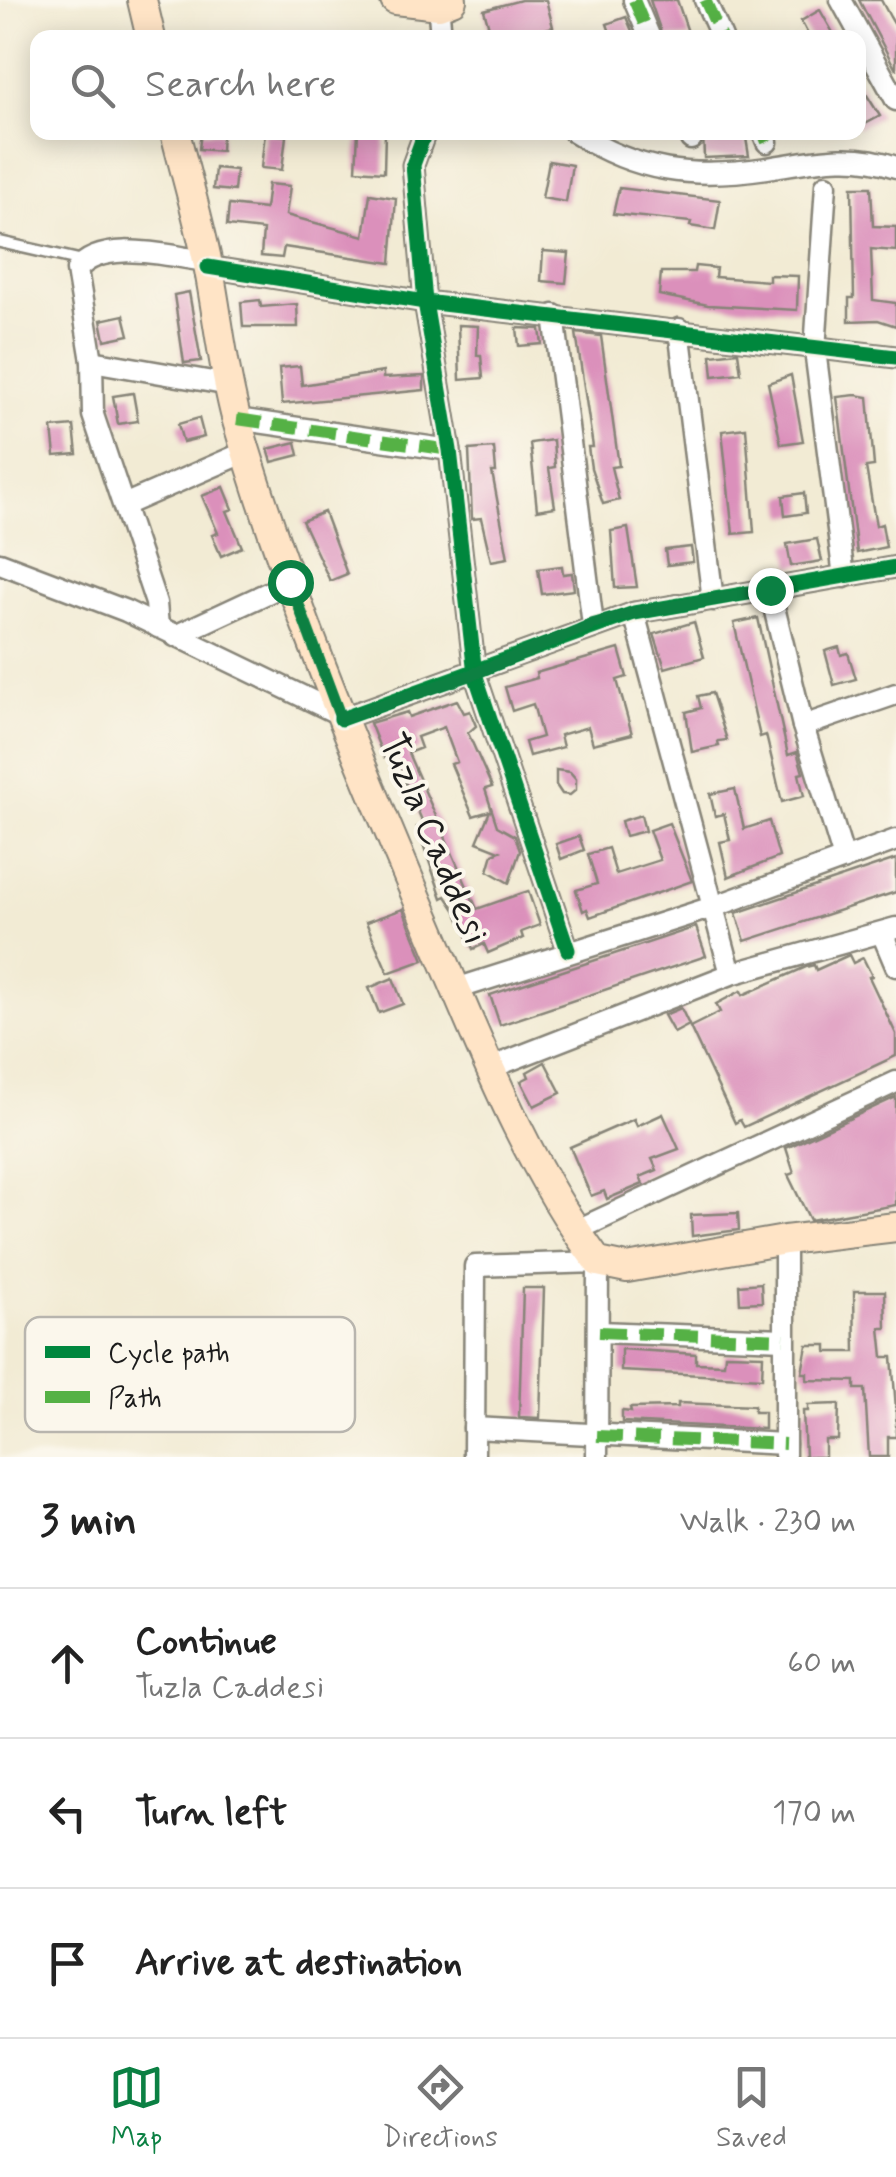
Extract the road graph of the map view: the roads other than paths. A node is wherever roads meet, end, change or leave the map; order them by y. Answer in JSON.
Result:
{"nodes":[{"id":1,"x":142,"y":0,"type":"edge"},
{"id":2,"x":395,"y":0,"type":"edge"},
{"id":3,"x":634,"y":0,"type":"edge"},
{"id":4,"x":705,"y":0,"type":"edge"},
{"id":5,"x":841,"y":0,"type":"edge"},
{"id":6,"x":443,"y":2,"type":"edge"},
{"id":7,"x":149,"y":30,"type":"edge"},
{"id":8,"x":442,"y":30,"type":"edge"},
{"id":9,"x":647,"y":30,"type":"edge"},
{"id":10,"x":718,"y":30,"type":"edge"},
{"id":11,"x":858,"y":30,"type":"edge"},
{"id":12,"x":866,"y":45,"type":"edge"},
{"id":13,"x":896,"y":100,"type":"edge"},
{"id":14,"x":177,"y":140,"type":"edge"},
{"id":15,"x":422,"y":140,"type":"edge"},
{"id":16,"x":588,"y":140,"type":"edge"},
{"id":17,"x":896,"y":167,"type":"edge"},
{"id":18,"x":826,"y":185,"type":"dead end"},
{"id":19,"x":0,"y":242,"type":"edge"},
{"id":20,"x":84,"y":261,"type":"junction"},
{"id":21,"x":208,"y":264,"type":"junction"},
{"id":22,"x":425,"y":302,"type":"junction"},
{"id":23,"x":554,"y":315,"type":"junction"},
{"id":24,"x":679,"y":329,"type":"junction"},
{"id":25,"x":815,"y":350,"type":"junction"},
{"id":26,"x":896,"y":357,"type":"edge"},
{"id":27,"x":92,"y":361,"type":"junction"},
{"id":28,"x":230,"y":385,"type":"junction"},
{"id":29,"x":237,"y":419,"type":"junction"},
{"id":30,"x":450,"y":450,"type":"junction"},
{"id":31,"x":248,"y":451,"type":"junction"},
{"id":32,"x":124,"y":505,"type":"junction"},
{"id":33,"x":0,"y":563,"type":"edge"},
{"id":34,"x":896,"y":566,"type":"edge"},
{"id":35,"x":844,"y":577,"type":"junction"},
{"id":36,"x":290,"y":582,"type":"junction"},
{"id":37,"x":770,"y":590,"type":"junction"},
{"id":38,"x":714,"y":600,"type":"junction"},
{"id":39,"x":634,"y":613,"type":"junction"},
{"id":40,"x":593,"y":624,"type":"junction"},
{"id":41,"x":167,"y":632,"type":"junction"},
{"id":42,"x":474,"y":674,"type":"junction"},
{"id":43,"x":896,"y":694,"type":"edge"},
{"id":44,"x":340,"y":716,"type":"junction"},
{"id":45,"x":803,"y":726,"type":"junction"},
{"id":46,"x":896,"y":840,"type":"edge"},
{"id":47,"x":844,"y":859,"type":"junction"},
{"id":48,"x":713,"y":906,"type":"junction"},
{"id":49,"x":889,"y":930,"type":"edge"},
{"id":50,"x":568,"y":950,"type":"junction"},
{"id":51,"x":896,"y":966,"type":"edge"},
{"id":52,"x":731,"y":974,"type":"junction"},
{"id":53,"x":456,"y":989,"type":"junction"},
{"id":54,"x":490,"y":1068,"type":"junction"},
{"id":55,"x":896,"y":1082,"type":"edge"},
{"id":56,"x":896,"y":1227,"type":"edge"},
{"id":57,"x":575,"y":1231,"type":"junction"},
{"id":58,"x":785,"y":1240,"type":"junction"},
{"id":59,"x":598,"y":1262,"type":"junction"},
{"id":60,"x":598,"y":1332,"type":"junction"},
{"id":61,"x":784,"y":1339,"type":"junction"},
{"id":62,"x":474,"y":1428,"type":"junction"},
{"id":63,"x":597,"y":1447,"type":"edge"},
{"id":64,"x":785,"y":1450,"type":"edge"},
{"id":65,"x":474,"y":1457,"type":"edge"}],
"edges":[{"from":1,"to":7,"type":"main road"},
{"from":2,"to":6,"type":"main road"},
{"from":3,"to":9,"type":"street"},
{"from":4,"to":10,"type":"street"},
{"from":5,"to":11,"type":"street"},
{"from":6,"to":8,"type":"street"},
{"from":12,"to":13,"type":"street"},
{"from":14,"to":21,"type":"main road","name":"Tuzla Caddesi"},
{"from":15,"to":22,"type":"street"},
{"from":16,"to":17,"type":"street"},
{"from":18,"to":25,"type":"street"},
{"from":19,"to":20,"type":"lane"},
{"from":20,"to":21,"type":"street"},
{"from":20,"to":27,"type":"street"},
{"from":21,"to":22,"type":"street"},
{"from":21,"to":28,"type":"main road","name":"Tuzla Caddesi"},
{"from":22,"to":23,"type":"street"},
{"from":22,"to":30,"type":"street"},
{"from":23,"to":24,"type":"street"},
{"from":23,"to":40,"type":"street"},
{"from":24,"to":25,"type":"street"},
{"from":24,"to":38,"type":"street"},
{"from":25,"to":26,"type":"street"},
{"from":25,"to":35,"type":"street"},
{"from":27,"to":28,"type":"street"},
{"from":27,"to":32,"type":"street"},
{"from":28,"to":29,"type":"main road","name":"Tuzla Caddesi"},
{"from":29,"to":30,"type":"street"},
{"from":29,"to":31,"type":"main road","name":"Tuzla Caddesi"},
{"from":30,"to":42,"type":"street"},
{"from":31,"to":32,"type":"street"},
{"from":31,"to":36,"type":"main road","name":"Tuzla Caddesi"},
{"from":32,"to":41,"type":"street"},
{"from":33,"to":41,"type":"street"},
{"from":34,"to":35,"type":"street"},
{"from":35,"to":37,"type":"street"},
{"from":36,"to":41,"type":"street"},
{"from":36,"to":44,"type":"main road","name":"Tuzla Caddesi"},
{"from":37,"to":38,"type":"street"},
{"from":37,"to":45,"type":"street"},
{"from":38,"to":39,"type":"street"},
{"from":39,"to":40,"type":"street"},
{"from":39,"to":48,"type":"street"},
{"from":40,"to":42,"type":"street"},
{"from":41,"to":44,"type":"street"},
{"from":42,"to":44,"type":"street"},
{"from":42,"to":50,"type":"street"},
{"from":43,"to":45,"type":"street"},
{"from":44,"to":53,"type":"main road","name":"Tuzla Caddesi"},
{"from":45,"to":47,"type":"street"},
{"from":46,"to":47,"type":"street"},
{"from":47,"to":48,"type":"street"},
{"from":48,"to":50,"type":"street"},
{"from":48,"to":52,"type":"street"},
{"from":49,"to":51,"type":"street"},
{"from":49,"to":52,"type":"street"},
{"from":50,"to":53,"type":"street"},
{"from":52,"to":54,"type":"street"},
{"from":53,"to":54,"type":"main road","name":"Tuzla Caddesi"},
{"from":54,"to":57,"type":"main road","name":"Tuzla Caddesi"},
{"from":55,"to":57,"type":"street"},
{"from":56,"to":58,"type":"main road"},
{"from":57,"to":59,"type":"main road","name":"Tuzla Caddesi"},
{"from":58,"to":59,"type":"main road"},
{"from":58,"to":61,"type":"street"},
{"from":59,"to":60,"type":"street"},
{"from":59,"to":62,"type":"street"},
{"from":60,"to":61,"type":"street"},
{"from":60,"to":63,"type":"street"},
{"from":61,"to":64,"type":"street"},
{"from":62,"to":63,"type":"street"},
{"from":62,"to":65,"type":"street"},
{"from":63,"to":64,"type":"street"}]}
